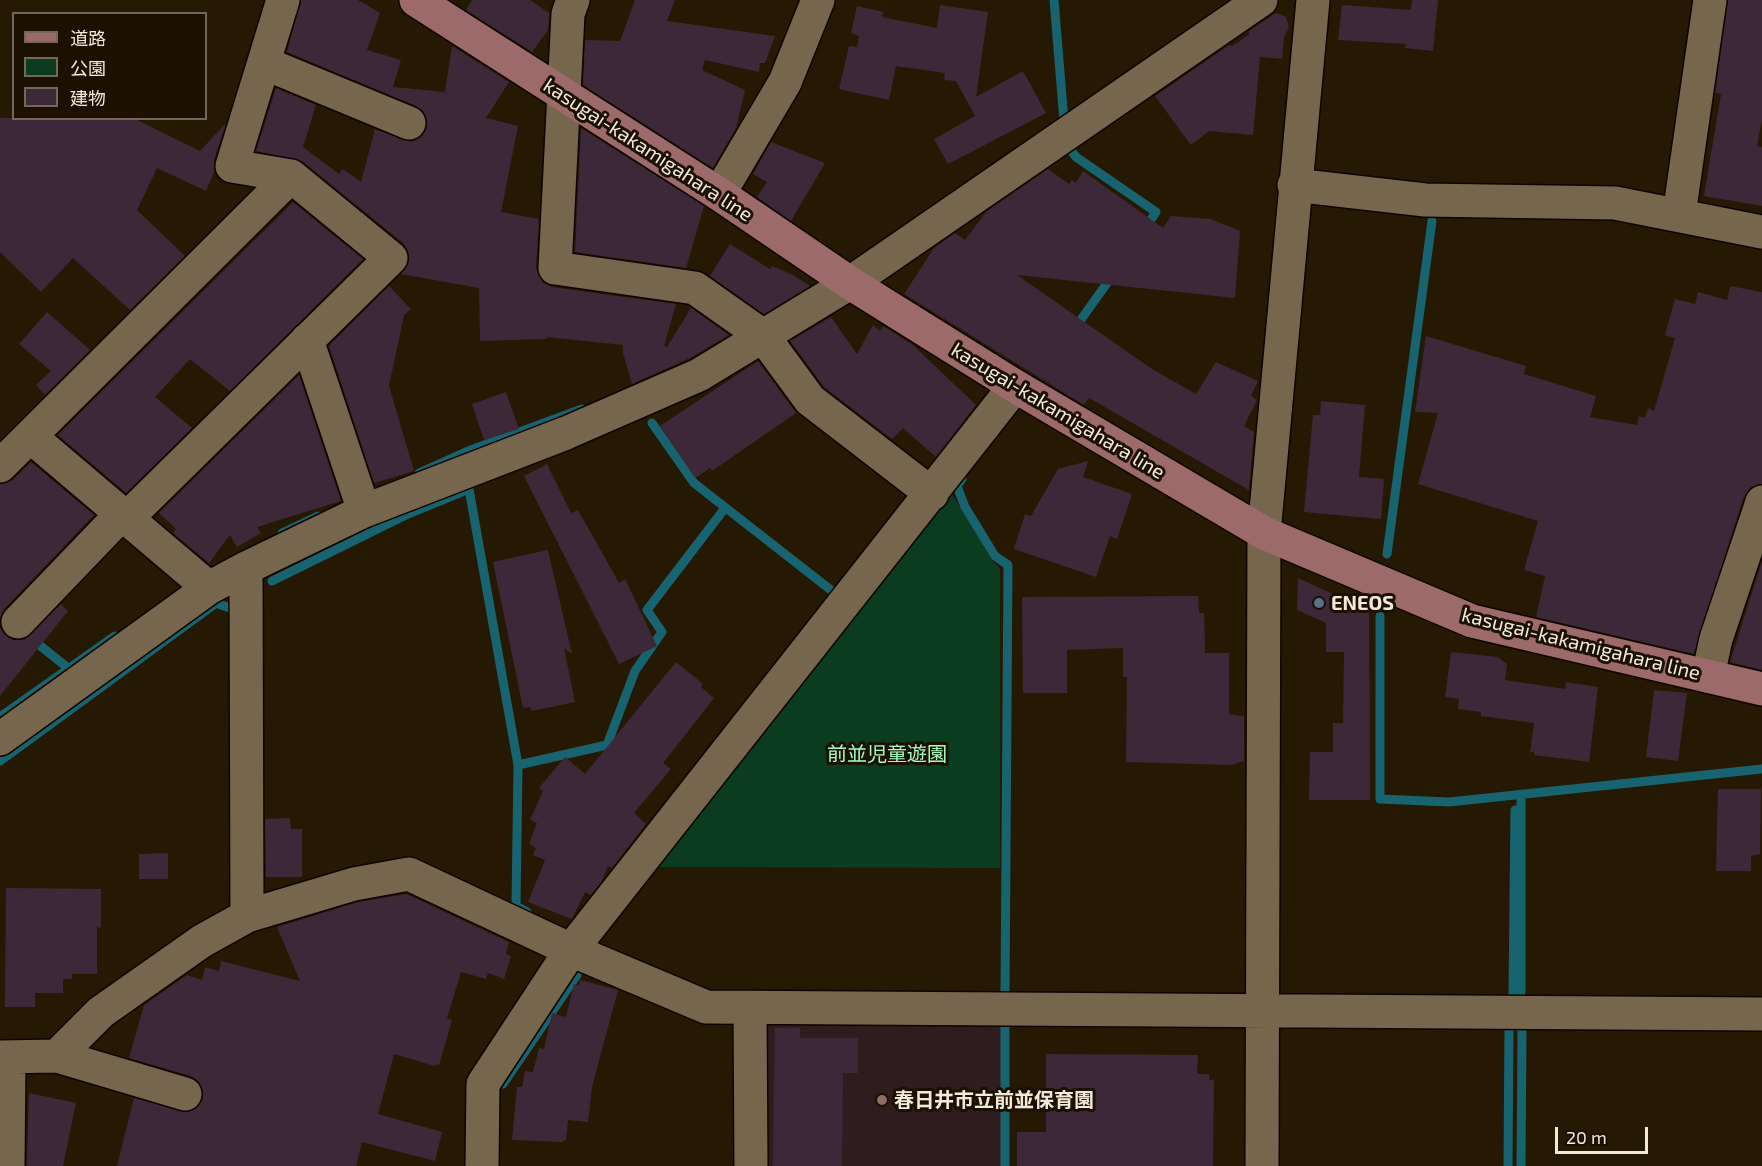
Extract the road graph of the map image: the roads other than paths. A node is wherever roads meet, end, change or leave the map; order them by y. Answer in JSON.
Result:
{"nodes":[{"id":1,"x":283,"y":0,"type":"edge"},
{"id":2,"x":416,"y":0,"type":"edge"},
{"id":3,"x":818,"y":0,"type":"edge"},
{"id":4,"x":1261,"y":0,"type":"edge"},
{"id":5,"x":1313,"y":0,"type":"edge"},
{"id":6,"x":1710,"y":0,"type":"edge"},
{"id":7,"x":563,"y":5,"type":"edge"},
{"id":8,"x":264,"y":63,"type":"junction"},
{"id":9,"x":566,"y":97,"type":"junction"},
{"id":10,"x":409,"y":123,"type":"dead end"},
{"id":11,"x":291,"y":176,"type":"junction"},
{"id":12,"x":1294,"y":185,"type":"junction"},
{"id":13,"x":719,"y":194,"type":"junction"},
{"id":14,"x":1679,"y":215,"type":"junction"},
{"id":15,"x":1762,"y":232,"type":"edge"},
{"id":16,"x":850,"y":283,"type":"junction"},
{"id":17,"x":763,"y":336,"type":"junction"},
{"id":18,"x":307,"y":340,"type":"junction"},
{"id":19,"x":1015,"y":386,"type":"junction"},
{"id":20,"x":32,"y":437,"type":"junction"},
{"id":21,"x":0,"y":466,"type":"edge"},
{"id":22,"x":932,"y":494,"type":"junction"},
{"id":23,"x":1762,"y":502,"type":"edge"},
{"id":24,"x":364,"y":511,"type":"junction"},
{"id":25,"x":128,"y":517,"type":"junction"},
{"id":26,"x":1264,"y":533,"type":"junction"},
{"id":27,"x":246,"y":568,"type":"junction"},
{"id":28,"x":209,"y":588,"type":"junction"},
{"id":29,"x":18,"y":622,"type":"dead end"},
{"id":30,"x":1708,"y":676,"type":"junction"},
{"id":31,"x":1762,"y":689,"type":"edge"},
{"id":32,"x":0,"y":739,"type":"edge"},
{"id":33,"x":247,"y":916,"type":"junction"},
{"id":34,"x":570,"y":950,"type":"junction"},
{"id":35,"x":750,"y":1008,"type":"junction"},
{"id":36,"x":1262,"y":1010,"type":"junction"},
{"id":37,"x":1762,"y":1014,"type":"edge"},
{"id":38,"x":57,"y":1056,"type":"junction"},
{"id":39,"x":4,"y":1057,"type":"edge"},
{"id":40,"x":185,"y":1094,"type":"dead end"},
{"id":41,"x":8,"y":1166,"type":"edge"},
{"id":42,"x":482,"y":1166,"type":"edge"},
{"id":43,"x":751,"y":1166,"type":"edge"},
{"id":44,"x":1262,"y":1166,"type":"edge"}],
"edges":[{"from":1,"to":8,"type":"street"},
{"from":2,"to":9,"type":"main road","name":"kasugai-kakamigahara line"},
{"from":3,"to":13,"type":"street"},
{"from":4,"to":16,"type":"street"},
{"from":5,"to":12,"type":"street"},
{"from":6,"to":14,"type":"street"},
{"from":7,"to":9,"type":"street"},
{"from":8,"to":10,"type":"street"},
{"from":8,"to":11,"type":"street"},
{"from":9,"to":13,"type":"main road","name":"kasugai-kakamigahara line"},
{"from":9,"to":17,"type":"street"},
{"from":11,"to":18,"type":"street"},
{"from":11,"to":20,"type":"street"},
{"from":12,"to":14,"type":"street"},
{"from":12,"to":26,"type":"street"},
{"from":13,"to":16,"type":"main road","name":"kasugai-kakamigahara line"},
{"from":14,"to":15,"type":"street"},
{"from":16,"to":17,"type":"street"},
{"from":16,"to":19,"type":"main road","name":"kasugai-kakamigahara line"},
{"from":17,"to":22,"type":"street"},
{"from":17,"to":24,"type":"street"},
{"from":18,"to":24,"type":"street"},
{"from":18,"to":25,"type":"street"},
{"from":19,"to":22,"type":"street"},
{"from":19,"to":26,"type":"main road","name":"kasugai-kakamigahara line"},
{"from":20,"to":21,"type":"street"},
{"from":20,"to":25,"type":"street"},
{"from":22,"to":34,"type":"street"},
{"from":23,"to":30,"type":"street"},
{"from":24,"to":27,"type":"street"},
{"from":25,"to":28,"type":"street"},
{"from":25,"to":29,"type":"street"},
{"from":26,"to":30,"type":"main road","name":"kasugai-kakamigahara line"},
{"from":26,"to":36,"type":"street"},
{"from":27,"to":28,"type":"street"},
{"from":27,"to":33,"type":"street"},
{"from":28,"to":32,"type":"street"},
{"from":30,"to":31,"type":"main road","name":"kasugai-kakamigahara line"},
{"from":33,"to":34,"type":"street"},
{"from":33,"to":38,"type":"street"},
{"from":34,"to":35,"type":"street"},
{"from":34,"to":42,"type":"street"},
{"from":35,"to":36,"type":"street"},
{"from":35,"to":43,"type":"street"},
{"from":36,"to":37,"type":"street"},
{"from":36,"to":44,"type":"street"},
{"from":38,"to":39,"type":"street"},
{"from":38,"to":40,"type":"street"},
{"from":39,"to":41,"type":"street"}]}
